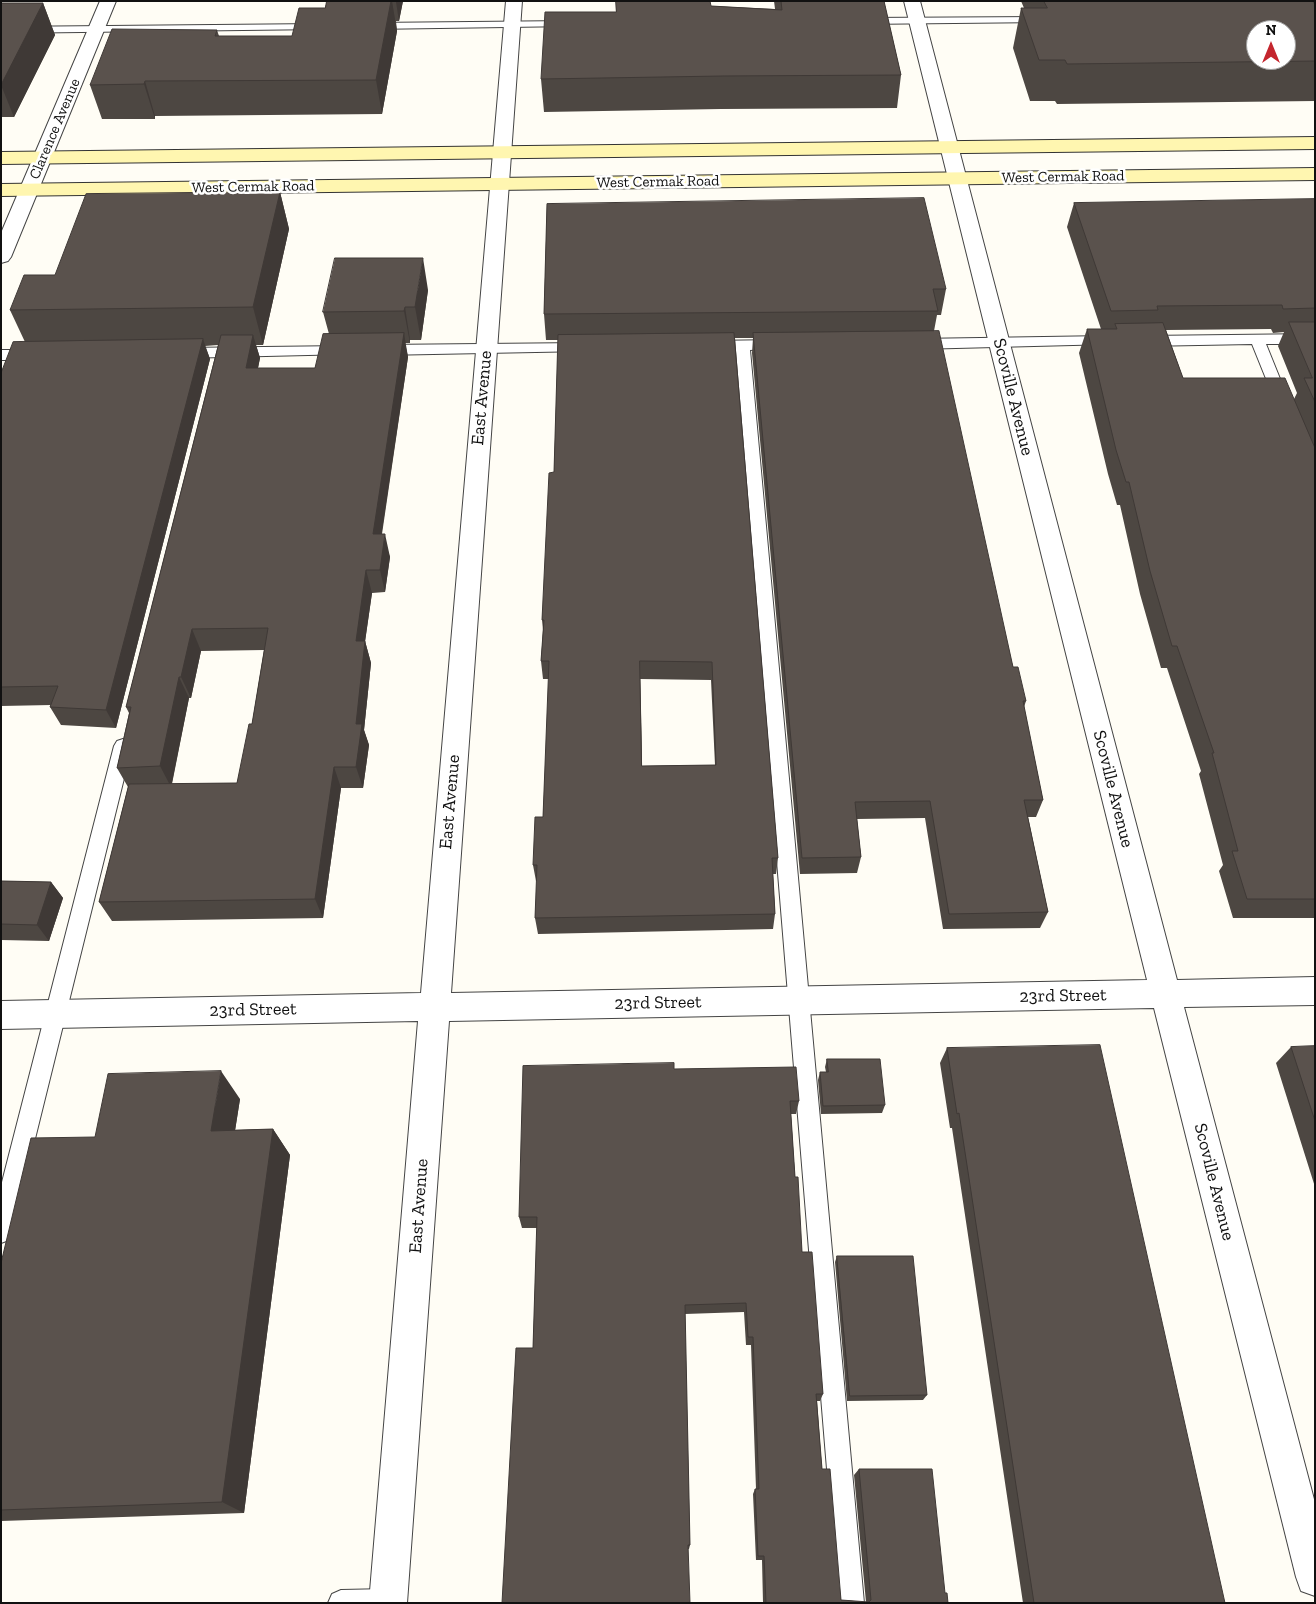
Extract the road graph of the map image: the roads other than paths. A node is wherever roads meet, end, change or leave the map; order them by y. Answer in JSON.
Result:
{"nodes":[{"id":1,"x":108,"y":1,"type":"edge"},
{"id":2,"x":514,"y":1,"type":"edge"},
{"id":3,"x":912,"y":1,"type":"edge"},
{"id":4,"x":1051,"y":19,"type":"edge"},
{"id":5,"x":851,"y":21,"type":"edge"},
{"id":6,"x":917,"y":21,"type":"junction"},
{"id":7,"x":512,"y":24,"type":"junction"},
{"id":8,"x":584,"y":24,"type":"edge"},
{"id":9,"x":330,"y":26,"type":"edge"},
{"id":10,"x":358,"y":26,"type":"edge"},
{"id":11,"x":97,"y":29,"type":"junction"},
{"id":12,"x":1,"y":30,"type":"edge"},
{"id":13,"x":1315,"y":143,"type":"edge"},
{"id":14,"x":949,"y":147,"type":"junction"},
{"id":15,"x":502,"y":152,"type":"junction"},
{"id":16,"x":1,"y":158,"type":"edge"},
{"id":17,"x":43,"y":158,"type":"junction"},
{"id":18,"x":1315,"y":174,"type":"edge"},
{"id":19,"x":957,"y":178,"type":"junction"},
{"id":20,"x":499,"y":183,"type":"junction"},
{"id":21,"x":30,"y":189,"type":"junction"},
{"id":22,"x":1,"y":190,"type":"edge"},
{"id":23,"x":1,"y":257,"type":"edge"},
{"id":24,"x":1315,"y":338,"type":"edge"},
{"id":25,"x":1256,"y":339,"type":"junction"},
{"id":26,"x":999,"y":342,"type":"junction"},
{"id":27,"x":905,"y":344,"type":"edge"},
{"id":28,"x":790,"y":345,"type":"edge"},
{"id":29,"x":692,"y":346,"type":"edge"},
{"id":30,"x":742,"y":346,"type":"junction"},
{"id":31,"x":592,"y":348,"type":"edge"},
{"id":32,"x":486,"y":349,"type":"junction"},
{"id":33,"x":222,"y":352,"type":"junction"},
{"id":34,"x":163,"y":353,"type":"edge"},
{"id":35,"x":47,"y":354,"type":"edge"},
{"id":36,"x":1,"y":355,"type":"edge"},
{"id":37,"x":217,"y":372,"type":"edge"},
{"id":38,"x":1289,"y":417,"type":"edge"},
{"id":39,"x":128,"y":727,"type":"edge"},
{"id":40,"x":1315,"y":991,"type":"edge"},
{"id":41,"x":1166,"y":994,"type":"junction"},
{"id":42,"x":799,"y":1001,"type":"junction"},
{"id":43,"x":434,"y":1006,"type":"junction"},
{"id":44,"x":56,"y":1014,"type":"junction"},
{"id":45,"x":1,"y":1015,"type":"edge"},
{"id":46,"x":1,"y":1232,"type":"edge"},
{"id":47,"x":1315,"y":1577,"type":"edge"},
{"id":48,"x":388,"y":1602,"type":"edge"},
{"id":49,"x":341,"y":1603,"type":"edge"},
{"id":50,"x":851,"y":1603,"type":"edge"}],
"edges":[{"from":1,"to":11,"type":"street","name":"Clarence Avenue"},
{"from":2,"to":7,"type":"street","name":"East Avenue"},
{"from":3,"to":6,"type":"street","name":"Scoville Avenue"},
{"from":4,"to":6,"type":"lane"},
{"from":5,"to":6,"type":"lane"},
{"from":6,"to":14,"type":"street","name":"Scoville Avenue"},
{"from":7,"to":8,"type":"lane"},
{"from":7,"to":10,"type":"lane"},
{"from":7,"to":15,"type":"street","name":"East Avenue"},
{"from":9,"to":11,"type":"lane"},
{"from":11,"to":12,"type":"lane"},
{"from":11,"to":17,"type":"street","name":"Clarence Avenue"},
{"from":13,"to":14,"type":"main road","name":"West Cermak Road"},
{"from":14,"to":15,"type":"main road","name":"West Cermak Road"},
{"from":14,"to":19,"type":"street","name":"Scoville Avenue"},
{"from":15,"to":17,"type":"main road","name":"West Cermak Road"},
{"from":15,"to":20,"type":"street","name":"East Avenue"},
{"from":16,"to":17,"type":"main road","name":"West Cermak Road"},
{"from":17,"to":21,"type":"street","name":"Clarence Avenue"},
{"from":18,"to":19,"type":"main road","name":"West Cermak Road"},
{"from":19,"to":20,"type":"main road","name":"West Cermak Road"},
{"from":19,"to":26,"type":"street","name":"Scoville Avenue"},
{"from":20,"to":21,"type":"main road","name":"West Cermak Road"},
{"from":20,"to":32,"type":"street","name":"East Avenue"},
{"from":21,"to":22,"type":"main road","name":"West Cermak Road"},
{"from":21,"to":23,"type":"street","name":"Clarence Avenue"},
{"from":24,"to":25,"type":"lane"},
{"from":25,"to":26,"type":"lane"},
{"from":25,"to":38,"type":"lane"},
{"from":26,"to":27,"type":"lane"},
{"from":26,"to":41,"type":"street","name":"Scoville Avenue"},
{"from":28,"to":30,"type":"lane"},
{"from":29,"to":30,"type":"lane"},
{"from":30,"to":42,"type":"lane"},
{"from":31,"to":32,"type":"lane"},
{"from":32,"to":33,"type":"lane"},
{"from":32,"to":43,"type":"street","name":"East Avenue"},
{"from":33,"to":34,"type":"lane"},
{"from":33,"to":37,"type":"lane"},
{"from":35,"to":36,"type":"lane"},
{"from":39,"to":44,"type":"lane"},
{"from":40,"to":41,"type":"street","name":"23rd Street"},
{"from":41,"to":42,"type":"street","name":"23rd Street"},
{"from":41,"to":47,"type":"street","name":"Scoville Avenue"},
{"from":42,"to":43,"type":"street","name":"23rd Street"},
{"from":42,"to":50,"type":"lane"},
{"from":43,"to":44,"type":"street","name":"23rd Street"},
{"from":43,"to":48,"type":"street","name":"East Avenue"},
{"from":44,"to":45,"type":"street","name":"23rd Street"},
{"from":44,"to":46,"type":"lane"},
{"from":48,"to":49,"type":"lane"}]}
